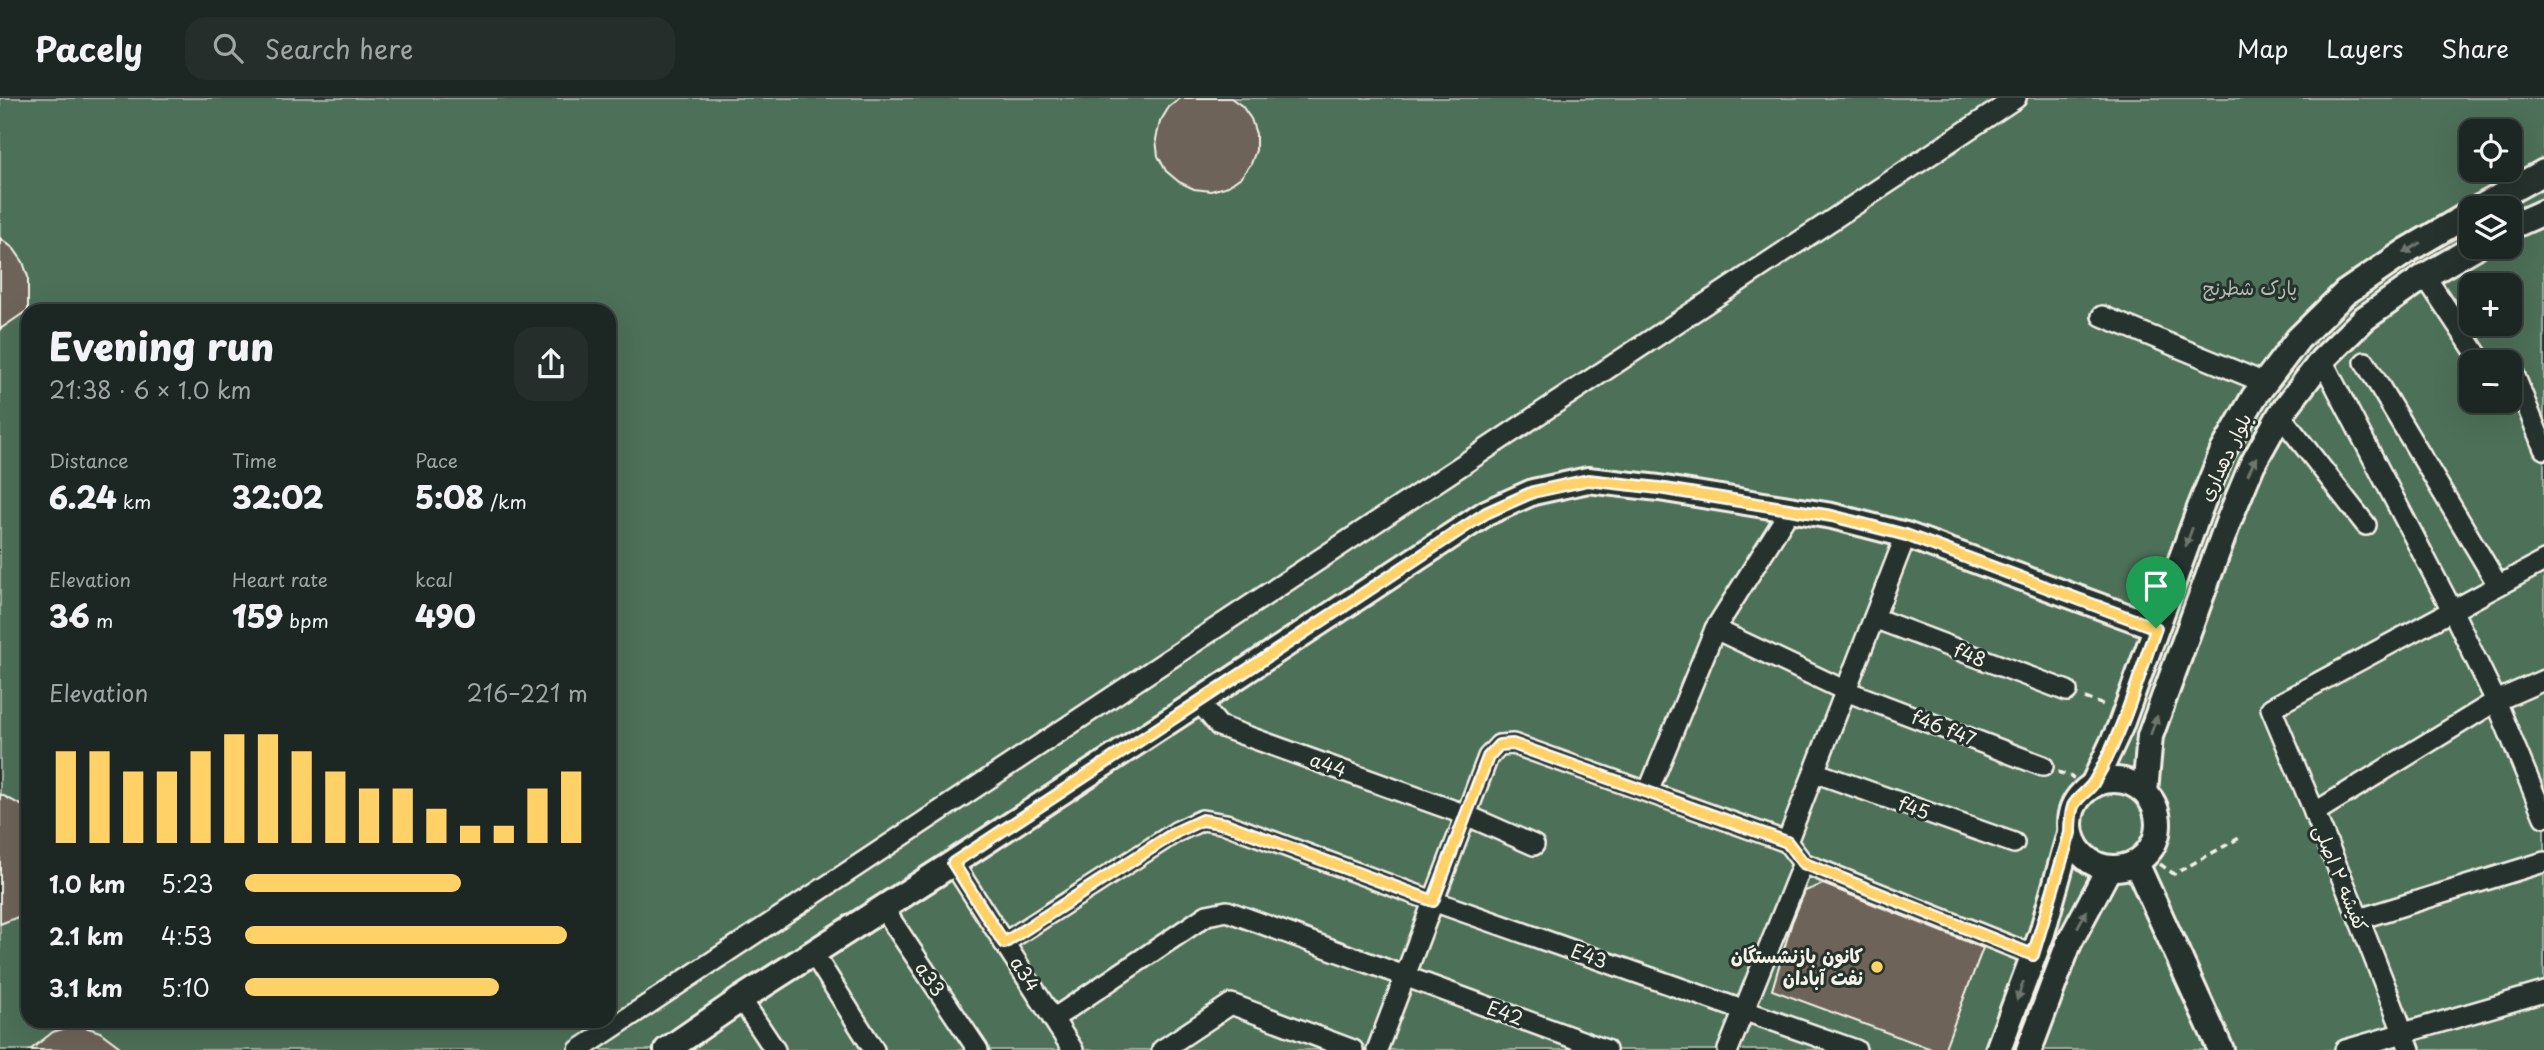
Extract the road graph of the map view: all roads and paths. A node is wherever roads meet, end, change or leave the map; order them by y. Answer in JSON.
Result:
{"nodes":[{"id":1,"x":2016,"y":98,"type":"edge"},
{"id":2,"x":2544,"y":173,"type":"edge"},
{"id":3,"x":2501,"y":196,"type":"edge"},
{"id":4,"x":2544,"y":212,"type":"edge"},
{"id":5,"x":2459,"y":220,"type":"edge"},
{"id":6,"x":2522,"y":222,"type":"edge"},
{"id":7,"x":2459,"y":256,"type":"edge"},
{"id":8,"x":2425,"y":276,"type":"junction"},
{"id":9,"x":2102,"y":316,"type":"dead end"},
{"id":10,"x":2474,"y":350,"type":"edge"},
{"id":11,"x":2322,"y":360,"type":"junction"},
{"id":12,"x":2365,"y":362,"type":"dead end"},
{"id":13,"x":2265,"y":383,"type":"junction"},
{"id":14,"x":2522,"y":395,"type":"edge"},
{"id":15,"x":2280,"y":415,"type":"junction"},
{"id":16,"x":2544,"y":449,"type":"edge"},
{"id":17,"x":1790,"y":510,"type":"junction"},
{"id":18,"x":2366,"y":525,"type":"dead end"},
{"id":19,"x":1906,"y":535,"type":"junction"},
{"id":20,"x":2544,"y":561,"type":"edge"},
{"id":21,"x":2498,"y":585,"type":"junction"},
{"id":22,"x":2453,"y":612,"type":"junction"},
{"id":23,"x":1874,"y":618,"type":"junction"},
{"id":24,"x":2156,"y":628,"type":"junction"},
{"id":25,"x":1715,"y":629,"type":"junction"},
{"id":26,"x":2544,"y":680,"type":"edge"},
{"id":27,"x":1846,"y":691,"type":"junction"},
{"id":28,"x":2067,"y":691,"type":"joint"},
{"id":29,"x":2496,"y":701,"type":"junction"},
{"id":30,"x":1199,"y":702,"type":"junction"},
{"id":31,"x":2125,"y":713,"type":"junction"},
{"id":32,"x":2043,"y":766,"type":"joint"},
{"id":33,"x":1814,"y":772,"type":"junction"},
{"id":34,"x":2093,"y":785,"type":"junction"},
{"id":35,"x":1648,"y":792,"type":"junction"},
{"id":36,"x":2145,"y":792,"type":"junction"},
{"id":37,"x":2314,"y":813,"type":"junction"},
{"id":38,"x":1466,"y":815,"type":"junction"},
{"id":39,"x":2544,"y":817,"type":"edge"},
{"id":40,"x":2070,"y":833,"type":"junction"},
{"id":41,"x":2243,"y":836,"type":"dead end"},
{"id":42,"x":1787,"y":842,"type":"junction"},
{"id":43,"x":2014,"y":843,"type":"dead end"},
{"id":44,"x":1534,"y":845,"type":"dead end"},
{"id":45,"x":2141,"y":859,"type":"junction"},
{"id":46,"x":2544,"y":862,"type":"edge"},
{"id":47,"x":953,"y":863,"type":"junction"},
{"id":48,"x":1803,"y":863,"type":"junction"},
{"id":49,"x":2109,"y":868,"type":"junction"},
{"id":50,"x":1433,"y":901,"type":"junction"},
{"id":51,"x":883,"y":908,"type":"junction"},
{"id":52,"x":2359,"y":919,"type":"junction"},
{"id":53,"x":1004,"y":943,"type":"junction"},
{"id":54,"x":813,"y":953,"type":"junction"},
{"id":55,"x":2033,"y":955,"type":"junction"},
{"id":56,"x":1405,"y":976,"type":"junction"},
{"id":57,"x":2544,"y":992,"type":"edge"},
{"id":58,"x":741,"y":999,"type":"junction"},
{"id":59,"x":1744,"y":1011,"type":"junction"},
{"id":60,"x":1053,"y":1019,"type":"junction"},
{"id":61,"x":616,"y":1025,"type":"edge"},
{"id":62,"x":612,"y":1028,"type":"edge"},
{"id":63,"x":2406,"y":1042,"type":"edge"},
{"id":64,"x":673,"y":1048,"type":"edge"},
{"id":65,"x":579,"y":1050,"type":"edge"},
{"id":66,"x":775,"y":1050,"type":"edge"},
{"id":67,"x":874,"y":1050,"type":"edge"},
{"id":68,"x":978,"y":1050,"type":"edge"},
{"id":69,"x":1073,"y":1050,"type":"edge"},
{"id":70,"x":1162,"y":1050,"type":"edge"},
{"id":71,"x":1353,"y":1050,"type":"edge"},
{"id":72,"x":1377,"y":1050,"type":"edge"},
{"id":73,"x":1606,"y":1050,"type":"edge"},
{"id":74,"x":1728,"y":1050,"type":"edge"},
{"id":75,"x":1856,"y":1050,"type":"edge"},
{"id":76,"x":1998,"y":1050,"type":"edge"},
{"id":77,"x":2029,"y":1050,"type":"edge"},
{"id":78,"x":2221,"y":1050,"type":"edge"},
{"id":79,"x":2345,"y":1050,"type":"edge"}],
"edges":[{"from":1,"to":61,"type":"street"},
{"from":2,"to":3,"type":"main road"},
{"from":4,"to":6,"type":"main road"},
{"from":5,"to":13,"type":"main road","name":"بلوار دهداری","one_way":true},
{"from":7,"to":8,"type":"main road","name":"بلوار دهداری"},
{"from":8,"to":10,"type":"street"},
{"from":8,"to":11,"type":"main road","name":"بلوار دهداری"},
{"from":9,"to":13,"type":"street"},
{"from":11,"to":15,"type":"main road","name":"بلوار دهداری"},
{"from":11,"to":22,"type":"street"},
{"from":12,"to":21,"type":"street"},
{"from":13,"to":24,"type":"main road","name":"بلوار دهداری","one_way":true},
{"from":14,"to":16,"type":"street"},
{"from":15,"to":18,"type":"street"},
{"from":36,"to":15,"type":"main road","name":"بلوار دهداری","one_way":true},
{"from":17,"to":19,"type":"main road"},
{"from":17,"to":25,"type":"street"},
{"from":17,"to":30,"type":"main road"},
{"from":19,"to":23,"type":"street"},
{"from":19,"to":24,"type":"main road"},
{"from":20,"to":21,"type":"street"},
{"from":21,"to":22,"type":"street"},
{"from":22,"to":29,"type":"street"},
{"from":22,"to":37,"type":"street","name":"کفیشه ۲ اصلی"},
{"from":23,"to":27,"type":"street"},
{"from":23,"to":28,"type":"street","name":"f48"},
{"from":24,"to":31,"type":"main road","name":"بلوار دهداری"},
{"from":25,"to":27,"type":"street","name":"f46 f47"},
{"from":25,"to":35,"type":"street"},
{"from":26,"to":29,"type":"street"},
{"from":27,"to":32,"type":"street","name":"f46 f47"},
{"from":27,"to":33,"type":"street"},
{"from":28,"to":31,"type":"path"},
{"from":29,"to":37,"type":"street"},
{"from":29,"to":39,"type":"street"},
{"from":30,"to":38,"type":"street","name":"a44"},
{"from":30,"to":47,"type":"main road"},
{"from":31,"to":34,"type":"main road","name":"بلوار دهداری"},
{"from":32,"to":34,"type":"path"},
{"from":33,"to":42,"type":"street"},
{"from":33,"to":43,"type":"street","name":"f45"},
{"from":34,"to":36,"type":"main road"},
{"from":34,"to":40,"type":"main road"},
{"from":35,"to":38,"type":"street"},
{"from":35,"to":42,"type":"street"},
{"from":36,"to":45,"type":"main road"},
{"from":37,"to":52,"type":"street","name":"کفیشه ۲ اصلی"},
{"from":38,"to":44,"type":"street","name":"a44"},
{"from":38,"to":50,"type":"street"},
{"from":40,"to":49,"type":"main road"},
{"from":40,"to":55,"type":"main road"},
{"from":41,"to":45,"type":"path"},
{"from":42,"to":48,"type":"street"},
{"from":45,"to":49,"type":"main road"},
{"from":45,"to":78,"type":"main road"},
{"from":46,"to":52,"type":"street"},
{"from":47,"to":51,"type":"main road"},
{"from":47,"to":53,"type":"street","name":"a34"},
{"from":48,"to":55,"type":"street"},
{"from":48,"to":59,"type":"street"},
{"from":77,"to":49,"type":"main road","one_way":true},
{"from":50,"to":53,"type":"street","name":"E43"},
{"from":50,"to":56,"type":"street"},
{"from":50,"to":59,"type":"street","name":"E43"},
{"from":51,"to":54,"type":"main road"},
{"from":51,"to":68,"type":"street","name":"a33"},
{"from":52,"to":63,"type":"street","name":"کفیشه ۲ اصلی"},
{"from":53,"to":60,"type":"street","name":"a34"},
{"from":54,"to":58,"type":"main road"},
{"from":54,"to":67,"type":"street"},
{"from":55,"to":76,"type":"main road","one_way":true},
{"from":56,"to":60,"type":"street","name":"E42"},
{"from":56,"to":72,"type":"street"},
{"from":56,"to":73,"type":"street","name":"E42"},
{"from":57,"to":63,"type":"street"},
{"from":58,"to":64,"type":"main road"},
{"from":58,"to":66,"type":"street"},
{"from":59,"to":74,"type":"street"},
{"from":59,"to":75,"type":"street","name":"E43"},
{"from":60,"to":69,"type":"street","name":"a34"},
{"from":62,"to":65,"type":"street"},
{"from":63,"to":79,"type":"street"},
{"from":70,"to":71,"type":"street"}]}
